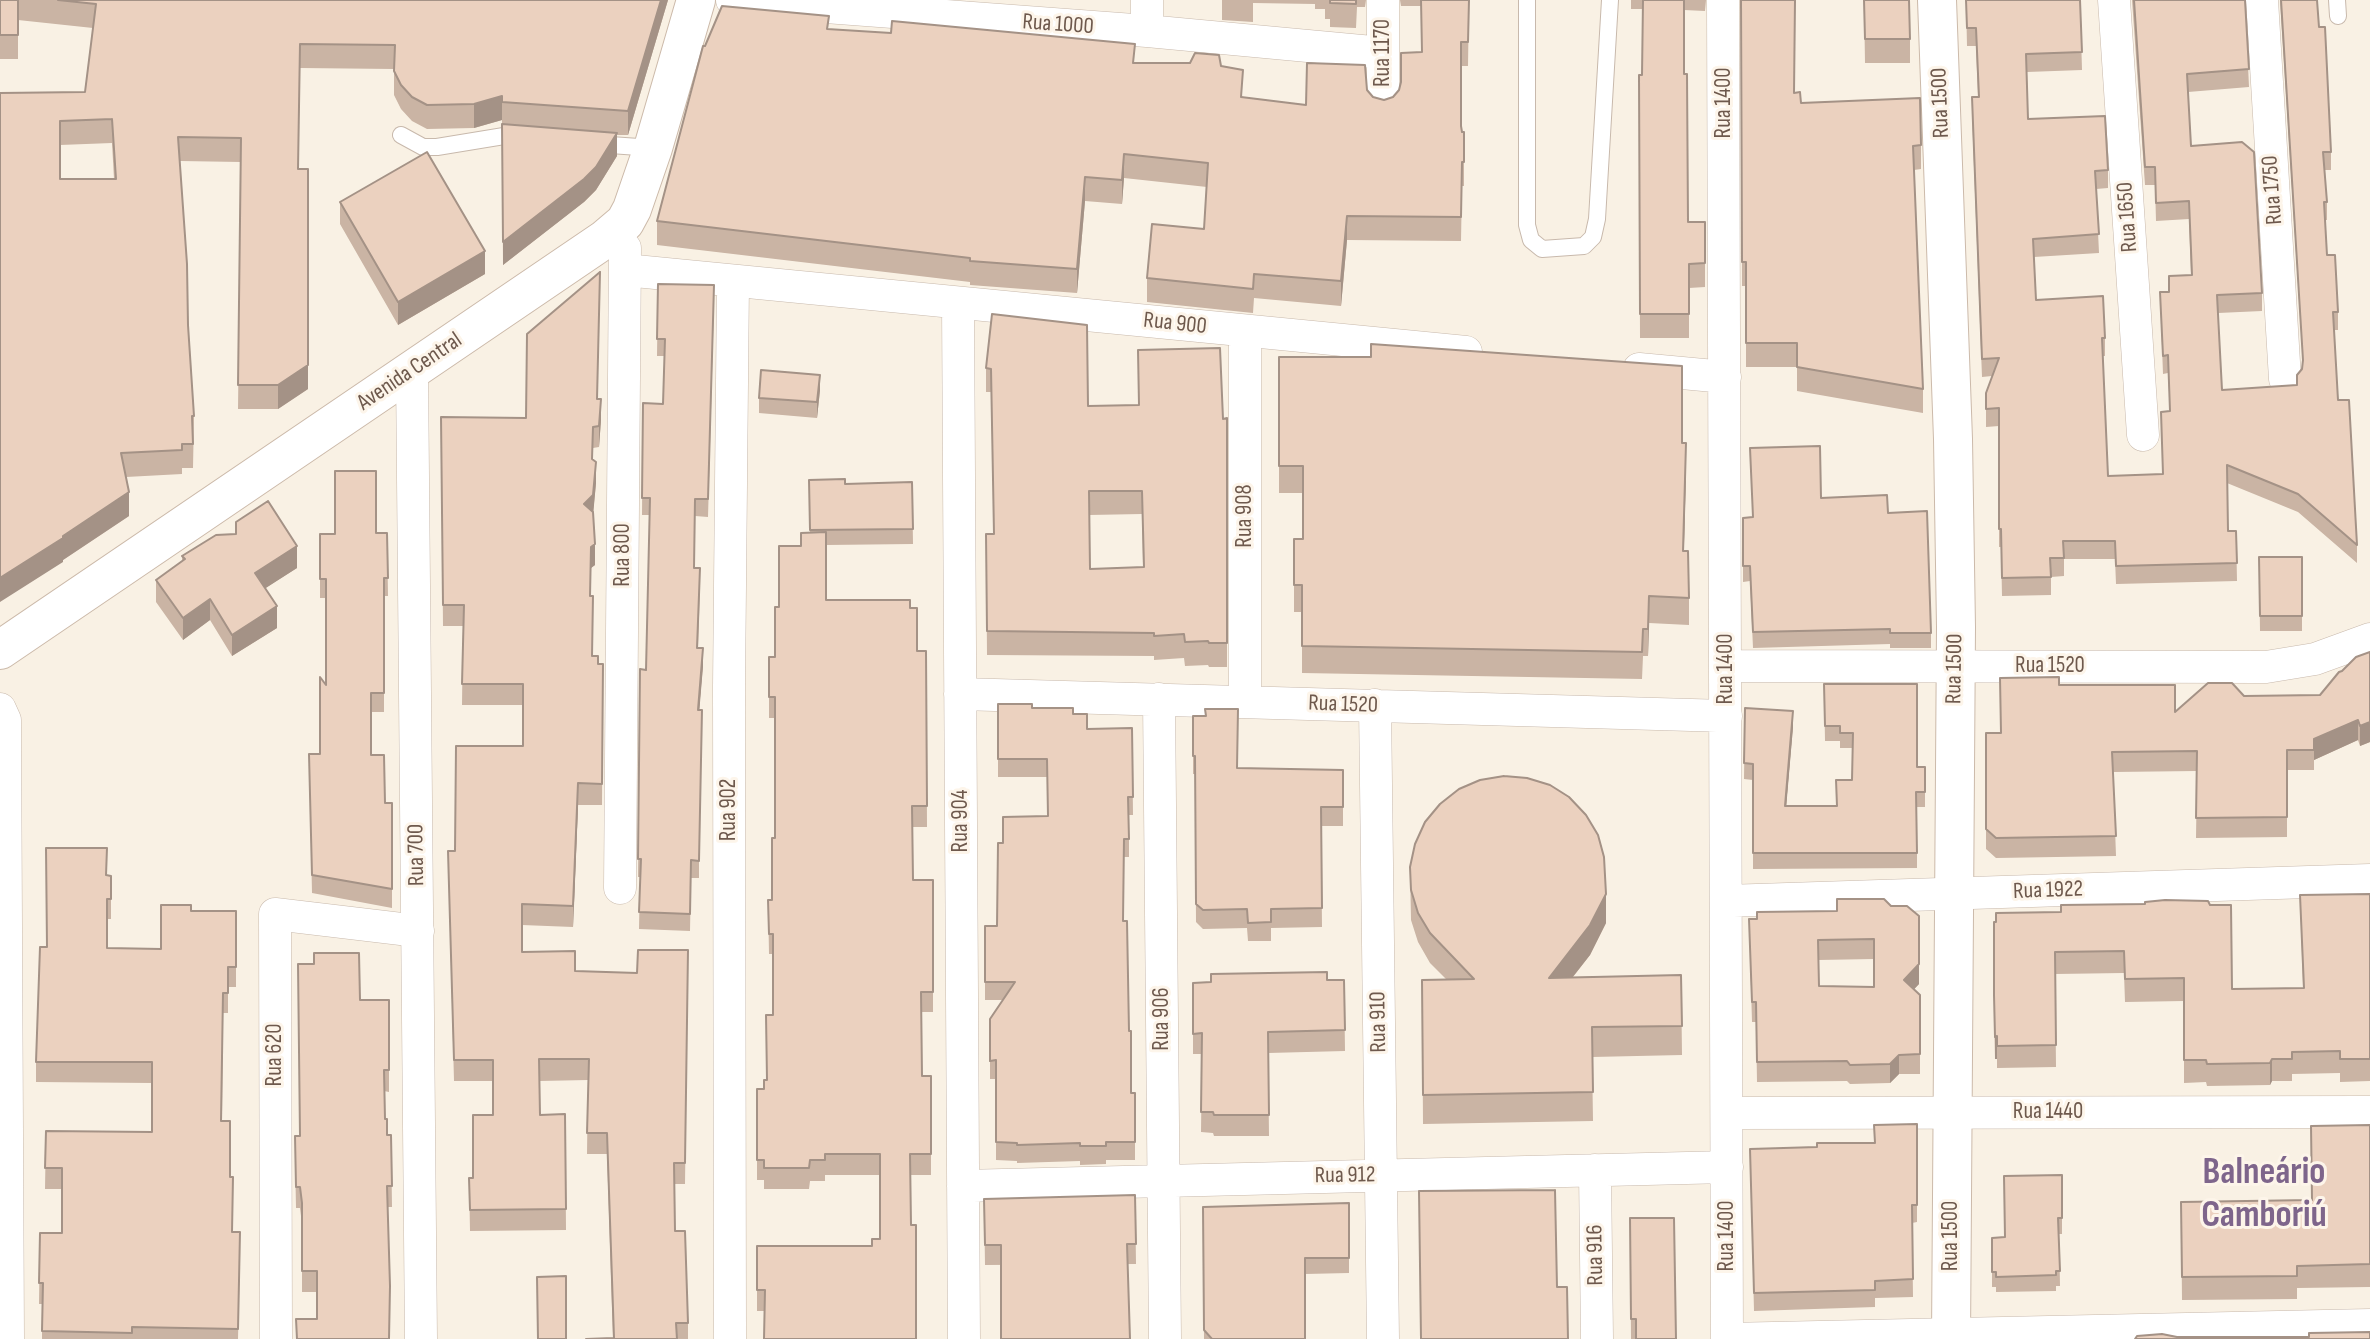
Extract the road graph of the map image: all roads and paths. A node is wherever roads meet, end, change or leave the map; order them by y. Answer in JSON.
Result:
{"nodes":[{"id":1,"x":696,"y":0,"type":"edge"},
{"id":2,"x":732,"y":0,"type":"edge"},
{"id":3,"x":1147,"y":0,"type":"edge"},
{"id":4,"x":1382,"y":0,"type":"edge"},
{"id":5,"x":1527,"y":0,"type":"edge"},
{"id":6,"x":1610,"y":0,"type":"edge"},
{"id":7,"x":1723,"y":0,"type":"edge"},
{"id":8,"x":1937,"y":0,"type":"edge"},
{"id":9,"x":2114,"y":0,"type":"edge"},
{"id":10,"x":2262,"y":0,"type":"edge"},
{"id":11,"x":1147,"y":31,"type":"junction"},
{"id":12,"x":1383,"y":53,"type":"junction"},
{"id":13,"x":1383,"y":106,"type":"edge"},
{"id":14,"x":401,"y":135,"type":"dead end"},
{"id":15,"x":531,"y":138,"type":"edge"},
{"id":16,"x":585,"y":143,"type":"edge"},
{"id":17,"x":653,"y":148,"type":"junction"},
{"id":18,"x":625,"y":222,"type":"junction"},
{"id":19,"x":625,"y":270,"type":"junction"},
{"id":20,"x":733,"y":281,"type":"junction"},
{"id":21,"x":958,"y":303,"type":"junction"},
{"id":22,"x":1245,"y":331,"type":"junction"},
{"id":23,"x":1490,"y":354,"type":"edge"},
{"id":24,"x":1614,"y":366,"type":"edge"},
{"id":25,"x":412,"y":370,"type":"junction"},
{"id":26,"x":1725,"y":377,"type":"junction"},
{"id":27,"x":2285,"y":379,"type":"dead end"},
{"id":28,"x":2143,"y":435,"type":"dead end"},
{"id":29,"x":2370,"y":639,"type":"edge"},
{"id":30,"x":0,"y":650,"type":"edge"},
{"id":31,"x":1726,"y":666,"type":"junction"},
{"id":32,"x":1955,"y":666,"type":"junction"},
{"id":33,"x":960,"y":694,"type":"junction"},
{"id":34,"x":1159,"y":699,"type":"junction"},
{"id":35,"x":1245,"y":702,"type":"junction"},
{"id":36,"x":1375,"y":705,"type":"junction"},
{"id":37,"x":0,"y":709,"type":"edge"},
{"id":38,"x":1726,"y":716,"type":"junction"},
{"id":39,"x":2370,"y":880,"type":"edge"},
{"id":40,"x":620,"y":888,"type":"dead end"},
{"id":41,"x":1954,"y":894,"type":"junction"},
{"id":42,"x":1726,"y":901,"type":"junction"},
{"id":43,"x":418,"y":931,"type":"junction"},
{"id":44,"x":2370,"y":1112,"type":"edge"},
{"id":45,"x":1727,"y":1113,"type":"junction"},
{"id":46,"x":1951,"y":1113,"type":"junction"},
{"id":47,"x":1727,"y":1167,"type":"junction"},
{"id":48,"x":1595,"y":1170,"type":"junction"},
{"id":49,"x":1381,"y":1175,"type":"junction"},
{"id":50,"x":1163,"y":1181,"type":"junction"},
{"id":51,"x":963,"y":1186,"type":"junction"},
{"id":52,"x":2370,"y":1325,"type":"edge"},
{"id":53,"x":1951,"y":1336,"type":"edge"},
{"id":54,"x":8,"y":1339,"type":"edge"},
{"id":55,"x":276,"y":1339,"type":"edge"},
{"id":56,"x":421,"y":1339,"type":"edge"},
{"id":57,"x":730,"y":1339,"type":"edge"},
{"id":58,"x":964,"y":1339,"type":"edge"},
{"id":59,"x":1165,"y":1339,"type":"edge"},
{"id":60,"x":1383,"y":1339,"type":"edge"},
{"id":61,"x":1597,"y":1339,"type":"edge"},
{"id":62,"x":1727,"y":1339,"type":"edge"}],
"edges":[{"from":1,"to":17,"type":"street","name":"Avenida Central"},
{"from":2,"to":11,"type":"street","name":"Rua 1000"},
{"from":3,"to":11,"type":"street"},
{"from":4,"to":12,"type":"street","name":"Rua 1170"},
{"from":5,"to":6,"type":"lane"},
{"from":7,"to":26,"type":"street","name":"Rua 1400"},
{"from":8,"to":32,"type":"street","name":"Rua 1500"},
{"from":9,"to":28,"type":"street","name":"Rua 1650"},
{"from":10,"to":27,"type":"street","name":"Rua 1750"},
{"from":11,"to":12,"type":"street","name":"Rua 1000"},
{"from":12,"to":13,"type":"street","name":"Rua 1170"},
{"from":14,"to":15,"type":"lane"},
{"from":16,"to":17,"type":"lane"},
{"from":17,"to":18,"type":"street","name":"Avenida Central"},
{"from":18,"to":19,"type":"street","name":"Rua 800"},
{"from":18,"to":25,"type":"street","name":"Avenida Central"},
{"from":19,"to":20,"type":"street","name":"Rua 900"},
{"from":19,"to":40,"type":"street","name":"Rua 800"},
{"from":20,"to":21,"type":"street","name":"Rua 900"},
{"from":20,"to":57,"type":"street","name":"Rua 902"},
{"from":21,"to":22,"type":"street","name":"Rua 900"},
{"from":21,"to":33,"type":"street","name":"Rua 904"},
{"from":22,"to":23,"type":"street","name":"Rua 900"},
{"from":22,"to":35,"type":"street","name":"Rua 908"},
{"from":24,"to":26,"type":"street"},
{"from":25,"to":30,"type":"street","name":"Avenida Central"},
{"from":25,"to":43,"type":"street","name":"Rua 700"},
{"from":26,"to":31,"type":"street","name":"Rua 1400"},
{"from":29,"to":32,"type":"street","name":"Rua 1520"},
{"from":31,"to":32,"type":"street","name":"Rua 1520"},
{"from":31,"to":38,"type":"street","name":"Rua 1400"},
{"from":32,"to":41,"type":"street","name":"Rua 1500"},
{"from":33,"to":34,"type":"street","name":"Rua 1520"},
{"from":33,"to":51,"type":"street","name":"Rua 904"},
{"from":34,"to":35,"type":"street","name":"Rua 1520"},
{"from":34,"to":50,"type":"street","name":"Rua 906"},
{"from":35,"to":36,"type":"street","name":"Rua 1520"},
{"from":36,"to":38,"type":"street","name":"Rua 1520"},
{"from":36,"to":49,"type":"street","name":"Rua 910"},
{"from":37,"to":54,"type":"street"},
{"from":38,"to":42,"type":"street","name":"Rua 1400"},
{"from":39,"to":41,"type":"street","name":"Rua 1922"},
{"from":41,"to":42,"type":"street","name":"Rua 1922"},
{"from":41,"to":46,"type":"street","name":"Rua 1500"},
{"from":42,"to":45,"type":"street","name":"Rua 1400"},
{"from":43,"to":55,"type":"street","name":"Rua 620"},
{"from":43,"to":56,"type":"street","name":"Rua 700"},
{"from":44,"to":46,"type":"street","name":"Rua 1440"},
{"from":45,"to":46,"type":"street","name":"Rua 1440"},
{"from":45,"to":47,"type":"street","name":"Rua 1400"},
{"from":46,"to":53,"type":"street","name":"Rua 1500"},
{"from":47,"to":48,"type":"street","name":"Rua 912"},
{"from":47,"to":62,"type":"street","name":"Rua 1400"},
{"from":48,"to":49,"type":"street","name":"Rua 912"},
{"from":48,"to":61,"type":"street","name":"Rua 916"},
{"from":49,"to":50,"type":"street","name":"Rua 912"},
{"from":49,"to":60,"type":"street","name":"Rua 910"},
{"from":50,"to":51,"type":"street","name":"Rua 912"},
{"from":50,"to":59,"type":"street","name":"Rua 906"},
{"from":51,"to":58,"type":"street","name":"Rua 904"},
{"from":52,"to":53,"type":"street"},
{"from":53,"to":62,"type":"street"}]}
